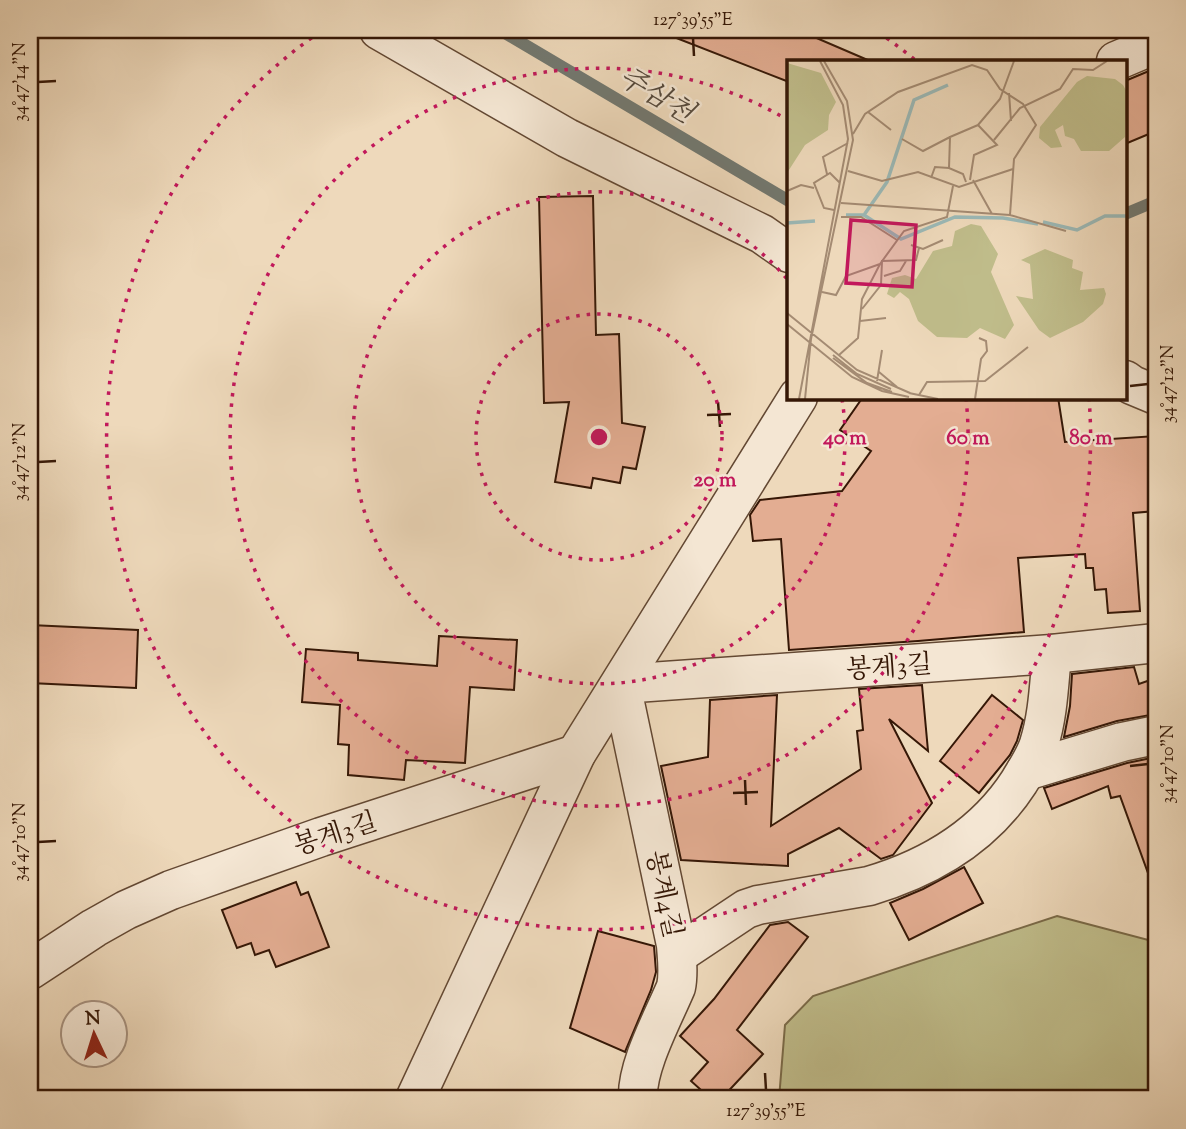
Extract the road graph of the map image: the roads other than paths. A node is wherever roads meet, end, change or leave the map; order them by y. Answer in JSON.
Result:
{"nodes":[{"id":1,"x":379,"y":30,"type":"edge"},
{"id":2,"x":1156,"y":44,"type":"edge"},
{"id":3,"x":1118,"y":60,"type":"edge"},
{"id":4,"x":787,"y":252,"type":"edge"},
{"id":5,"x":1126,"y":381,"type":"edge"},
{"id":6,"x":1156,"y":395,"type":"edge"},
{"id":7,"x":797,"y":399,"type":"edge"},
{"id":8,"x":1156,"y":643,"type":"edge"},
{"id":9,"x":1052,"y":654,"type":"junction"},
{"id":10,"x":621,"y":684,"type":"junction"},
{"id":11,"x":1156,"y":735,"type":"edge"},
{"id":12,"x":576,"y":754,"type":"junction"},
{"id":13,"x":1026,"y":771,"type":"junction"},
{"id":14,"x":677,"y":955,"type":"junction"},
{"id":15,"x":30,"y":970,"type":"edge"},
{"id":16,"x":415,"y":1099,"type":"edge"},
{"id":17,"x":638,"y":1099,"type":"edge"}],
"edges":[{"from":1,"to":4,"type":"street"},
{"from":2,"to":3,"type":"street"},
{"from":5,"to":6,"type":"street"},
{"from":7,"to":10,"type":"street"},
{"from":8,"to":9,"type":"street","name":"봉계3길"},
{"from":9,"to":10,"type":"street","name":"봉계3길"},
{"from":9,"to":13,"type":"street"},
{"from":10,"to":12,"type":"street"},
{"from":10,"to":14,"type":"street","name":"봉계4길"},
{"from":11,"to":13,"type":"street"},
{"from":12,"to":15,"type":"street","name":"봉계3길"},
{"from":12,"to":16,"type":"street"},
{"from":13,"to":14,"type":"street"},
{"from":14,"to":17,"type":"street","name":"봉계4길"}]}
